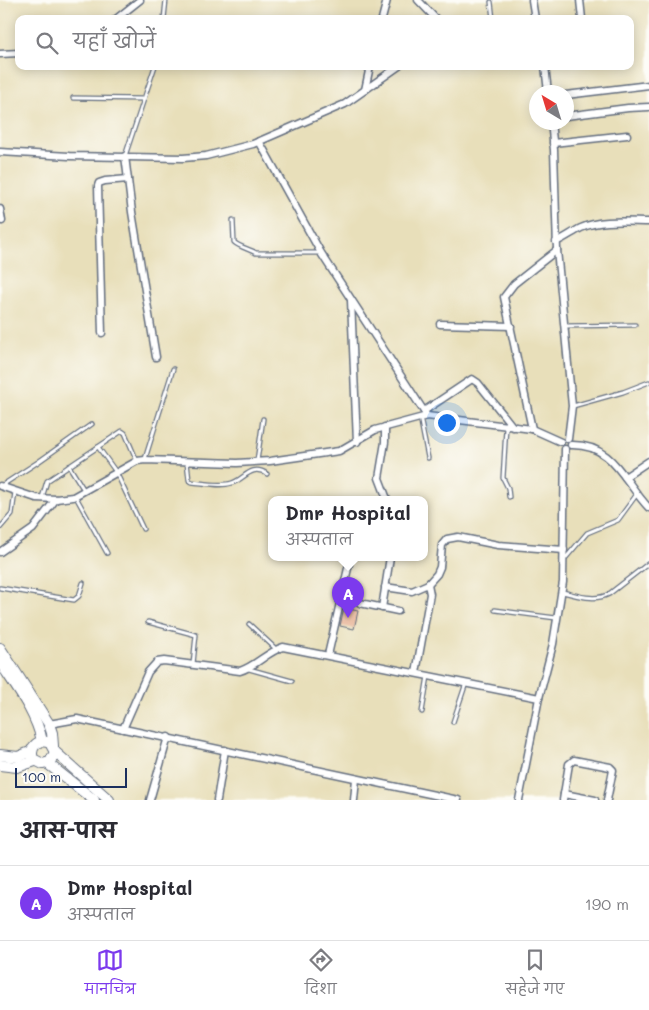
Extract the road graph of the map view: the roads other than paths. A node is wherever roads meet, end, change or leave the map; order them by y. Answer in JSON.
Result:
{"nodes":[{"id":1,"x":140,"y":0,"type":"edge"},
{"id":2,"x":166,"y":0,"type":"edge"},
{"id":3,"x":387,"y":0,"type":"edge"},
{"id":4,"x":418,"y":0,"type":"edge"},
{"id":5,"x":532,"y":0,"type":"edge"},
{"id":6,"x":580,"y":0,"type":"edge"},
{"id":7,"x":491,"y":2,"type":"dead end"},
{"id":8,"x":121,"y":15,"type":"edge"},
{"id":9,"x":164,"y":15,"type":"edge"},
{"id":10,"x":383,"y":15,"type":"edge"},
{"id":11,"x":432,"y":15,"type":"edge"},
{"id":12,"x":493,"y":15,"type":"edge"},
{"id":13,"x":534,"y":15,"type":"edge"},
{"id":14,"x":582,"y":15,"type":"edge"},
{"id":15,"x":15,"y":52,"type":"edge"},
{"id":16,"x":0,"y":54,"type":"edge"},
{"id":17,"x":154,"y":70,"type":"edge"},
{"id":18,"x":369,"y":70,"type":"edge"},
{"id":19,"x":393,"y":70,"type":"edge"},
{"id":20,"x":546,"y":70,"type":"edge"},
{"id":21,"x":547,"y":85,"type":"edge"},
{"id":22,"x":649,"y":86,"type":"edge"},
{"id":23,"x":365,"y":90,"type":"junction"},
{"id":24,"x":574,"y":95,"type":"edge"},
{"id":25,"x":73,"y":98,"type":"dead end"},
{"id":26,"x":144,"y":99,"type":"junction"},
{"id":27,"x":649,"y":107,"type":"edge"},
{"id":28,"x":574,"y":115,"type":"edge"},
{"id":29,"x":552,"y":130,"type":"edge"},
{"id":30,"x":627,"y":134,"type":"dead end"},
{"id":31,"x":259,"y":141,"type":"junction"},
{"id":32,"x":553,"y":143,"type":"junction"},
{"id":33,"x":0,"y":152,"type":"edge"},
{"id":34,"x":125,"y":156,"type":"junction"},
{"id":35,"x":128,"y":179,"type":"junction"},
{"id":36,"x":0,"y":209,"type":"edge"},
{"id":37,"x":233,"y":220,"type":"dead end"},
{"id":38,"x":2,"y":222,"type":"dead end"},
{"id":39,"x":649,"y":222,"type":"edge"},
{"id":40,"x":556,"y":242,"type":"junction"},
{"id":41,"x":557,"y":250,"type":"junction"},
{"id":42,"x":321,"y":253,"type":"junction"},
{"id":43,"x":351,"y":299,"type":"junction"},
{"id":44,"x":440,"y":324,"type":"dead end"},
{"id":45,"x":635,"y":325,"type":"dead end"},
{"id":46,"x":511,"y":326,"type":"junction"},
{"id":47,"x":564,"y":326,"type":"junction"},
{"id":48,"x":102,"y":333,"type":"dead end"},
{"id":49,"x":156,"y":357,"type":"dead end"},
{"id":50,"x":173,"y":369,"type":"dead end"},
{"id":51,"x":649,"y":382,"type":"edge"},
{"id":52,"x":572,"y":406,"type":"junction"},
{"id":53,"x":424,"y":414,"type":"junction"},
{"id":54,"x":263,"y":419,"type":"dead end"},
{"id":55,"x":92,"y":424,"type":"dead end"},
{"id":56,"x":509,"y":426,"type":"junction"},
{"id":57,"x":385,"y":427,"type":"junction"},
{"id":58,"x":532,"y":429,"type":"junction"},
{"id":59,"x":357,"y":442,"type":"junction"},
{"id":60,"x":568,"y":444,"type":"junction"},
{"id":61,"x":98,"y":447,"type":"junction"},
{"id":62,"x":428,"y":458,"type":"dead end"},
{"id":63,"x":145,"y":460,"type":"junction"},
{"id":64,"x":138,"y":461,"type":"junction"},
{"id":65,"x":187,"y":461,"type":"junction"},
{"id":66,"x":649,"y":461,"type":"edge"},
{"id":67,"x":257,"y":462,"type":"junction"},
{"id":68,"x":70,"y":466,"type":"junction"},
{"id":69,"x":116,"y":472,"type":"junction"},
{"id":70,"x":267,"y":474,"type":"dead end"},
{"id":71,"x":625,"y":478,"type":"junction"},
{"id":72,"x":0,"y":486,"type":"edge"},
{"id":73,"x":84,"y":490,"type":"junction"},
{"id":74,"x":16,"y":492,"type":"junction"},
{"id":75,"x":637,"y":494,"type":"junction"},
{"id":76,"x":75,"y":495,"type":"junction"},
{"id":77,"x":386,"y":496,"type":"edge"},
{"id":78,"x":509,"y":497,"type":"dead end"},
{"id":79,"x":42,"y":499,"type":"junction"},
{"id":80,"x":56,"y":499,"type":"junction"},
{"id":81,"x":649,"y":508,"type":"edge"},
{"id":82,"x":0,"y":528,"type":"edge"},
{"id":83,"x":143,"y":529,"type":"dead end"},
{"id":84,"x":564,"y":550,"type":"junction"},
{"id":85,"x":0,"y":552,"type":"edge"},
{"id":86,"x":107,"y":553,"type":"dead end"},
{"id":87,"x":563,"y":560,"type":"junction"},
{"id":88,"x":389,"y":561,"type":"edge"},
{"id":89,"x":649,"y":563,"type":"edge"},
{"id":90,"x":349,"y":564,"type":"dead end"},
{"id":91,"x":83,"y":583,"type":"dead end"},
{"id":92,"x":428,"y":584,"type":"junction"},
{"id":93,"x":385,"y":587,"type":"junction"},
{"id":94,"x":0,"y":588,"type":"edge"},
{"id":95,"x":562,"y":591,"type":"junction"},
{"id":96,"x":360,"y":603,"type":"dead end"},
{"id":97,"x":382,"y":608,"type":"junction"},
{"id":98,"x":398,"y":610,"type":"dead end"},
{"id":99,"x":495,"y":610,"type":"dead end"},
{"id":100,"x":557,"y":618,"type":"junction"},
{"id":101,"x":148,"y":622,"type":"dead end"},
{"id":102,"x":249,"y":624,"type":"dead end"},
{"id":103,"x":0,"y":648,"type":"edge"},
{"id":104,"x":276,"y":649,"type":"junction"},
{"id":105,"x":328,"y":655,"type":"junction"},
{"id":106,"x":0,"y":662,"type":"edge"},
{"id":107,"x":192,"y":664,"type":"junction"},
{"id":108,"x":249,"y":669,"type":"junction"},
{"id":109,"x":416,"y":673,"type":"junction"},
{"id":110,"x":428,"y":675,"type":"junction"},
{"id":111,"x":292,"y":680,"type":"dead end"},
{"id":112,"x":466,"y":683,"type":"junction"},
{"id":113,"x":540,"y":698,"type":"junction"},
{"id":114,"x":422,"y":712,"type":"dead end"},
{"id":115,"x":453,"y":722,"type":"dead end"},
{"id":116,"x":49,"y":724,"type":"junction"},
{"id":117,"x":123,"y":728,"type":"junction"},
{"id":118,"x":168,"y":737,"type":"junction"},
{"id":119,"x":42,"y":741,"type":"junction"},
{"id":120,"x":54,"y":749,"type":"junction"},
{"id":121,"x":225,"y":750,"type":"junction"},
{"id":122,"x":0,"y":755,"type":"edge"},
{"id":123,"x":34,"y":756,"type":"junction"},
{"id":124,"x":47,"y":764,"type":"junction"},
{"id":125,"x":0,"y":765,"type":"edge"},
{"id":126,"x":356,"y":779,"type":"junction"},
{"id":127,"x":564,"y":797,"type":"edge"},
{"id":128,"x":94,"y":800,"type":"edge"},
{"id":129,"x":110,"y":800,"type":"edge"},
{"id":130,"x":150,"y":800,"type":"edge"},
{"id":131,"x":217,"y":800,"type":"edge"},
{"id":132,"x":354,"y":800,"type":"edge"},
{"id":133,"x":458,"y":800,"type":"edge"},
{"id":134,"x":519,"y":800,"type":"edge"},
{"id":135,"x":595,"y":800,"type":"edge"},
{"id":136,"x":607,"y":800,"type":"edge"}],
"edges":[{"from":1,"to":8,"type":"street"},
{"from":2,"to":9,"type":"lane"},
{"from":3,"to":10,"type":"street"},
{"from":4,"to":11,"type":"street"},
{"from":5,"to":13,"type":"street"},
{"from":6,"to":14,"type":"street"},
{"from":7,"to":12,"type":"lane"},
{"from":15,"to":16,"type":"street"},
{"from":17,"to":26,"type":"lane"},
{"from":18,"to":23,"type":"street"},
{"from":19,"to":23,"type":"street"},
{"from":20,"to":21,"type":"street"},
{"from":22,"to":24,"type":"street"},
{"from":23,"to":31,"type":"street"},
{"from":25,"to":26,"type":"lane"},
{"from":26,"to":34,"type":"lane"},
{"from":27,"to":28,"type":"street"},
{"from":29,"to":32,"type":"street"},
{"from":30,"to":32,"type":"street"},
{"from":31,"to":34,"type":"street"},
{"from":31,"to":42,"type":"street"},
{"from":32,"to":40,"type":"street"},
{"from":33,"to":34,"type":"street"},
{"from":34,"to":35,"type":"street"},
{"from":35,"to":48,"type":"street"},
{"from":35,"to":49,"type":"street"},
{"from":36,"to":38,"type":"street"},
{"from":37,"to":42,"type":"lane"},
{"from":39,"to":40,"type":"street"},
{"from":40,"to":41,"type":"street"},
{"from":41,"to":46,"type":"street"},
{"from":41,"to":47,"type":"street"},
{"from":42,"to":43,"type":"street"},
{"from":43,"to":53,"type":"street"},
{"from":43,"to":59,"type":"street"},
{"from":44,"to":46,"type":"street"},
{"from":45,"to":47,"type":"lane"},
{"from":46,"to":58,"type":"street"},
{"from":47,"to":52,"type":"street"},
{"from":50,"to":63,"type":"lane"},
{"from":51,"to":52,"type":"lane"},
{"from":52,"to":60,"type":"street"},
{"from":53,"to":56,"type":"street"},
{"from":53,"to":56,"type":"street"},
{"from":53,"to":57,"type":"street"},
{"from":53,"to":62,"type":"lane"},
{"from":54,"to":67,"type":"lane"},
{"from":55,"to":72,"type":"lane"},
{"from":56,"to":58,"type":"street"},
{"from":56,"to":78,"type":"lane"},
{"from":57,"to":59,"type":"street"},
{"from":57,"to":77,"type":"street"},
{"from":58,"to":60,"type":"street"},
{"from":59,"to":67,"type":"street"},
{"from":60,"to":71,"type":"street"},
{"from":60,"to":84,"type":"street"},
{"from":61,"to":64,"type":"lane"},
{"from":61,"to":68,"type":"lane"},
{"from":61,"to":69,"type":"lane"},
{"from":63,"to":64,"type":"street"},
{"from":63,"to":65,"type":"street"},
{"from":64,"to":69,"type":"street"},
{"from":65,"to":67,"type":"street"},
{"from":65,"to":70,"type":"lane"},
{"from":66,"to":71,"type":"street"},
{"from":68,"to":73,"type":"lane"},
{"from":68,"to":79,"type":"lane"},
{"from":69,"to":73,"type":"street"},
{"from":69,"to":83,"type":"lane"},
{"from":71,"to":75,"type":"street"},
{"from":72,"to":74,"type":"street"},
{"from":73,"to":76,"type":"street"},
{"from":74,"to":79,"type":"street"},
{"from":74,"to":82,"type":"lane"},
{"from":75,"to":81,"type":"street"},
{"from":75,"to":87,"type":"lane"},
{"from":76,"to":80,"type":"street"},
{"from":76,"to":86,"type":"lane"},
{"from":79,"to":80,"type":"street"},
{"from":80,"to":85,"type":"street"},
{"from":84,"to":87,"type":"street"},
{"from":84,"to":92,"type":"street"},
{"from":87,"to":95,"type":"street"},
{"from":88,"to":93,"type":"street"},
{"from":89,"to":95,"type":"lane"},
{"from":90,"to":105,"type":"street"},
{"from":91,"to":94,"type":"lane"},
{"from":92,"to":93,"type":"street"},
{"from":92,"to":109,"type":"street"},
{"from":93,"to":97,"type":"street"},
{"from":95,"to":100,"type":"street"},
{"from":96,"to":97,"type":"street"},
{"from":97,"to":98,"type":"street"},
{"from":99,"to":100,"type":"lane"},
{"from":100,"to":113,"type":"street"},
{"from":101,"to":107,"type":"lane"},
{"from":102,"to":104,"type":"lane"},
{"from":103,"to":116,"type":"main road"},
{"from":104,"to":105,"type":"street"},
{"from":104,"to":108,"type":"street"},
{"from":105,"to":109,"type":"street"},
{"from":106,"to":119,"type":"main road"},
{"from":107,"to":108,"type":"street"},
{"from":107,"to":117,"type":"street"},
{"from":108,"to":111,"type":"lane"},
{"from":109,"to":110,"type":"street"},
{"from":110,"to":112,"type":"street"},
{"from":110,"to":114,"type":"lane"},
{"from":112,"to":113,"type":"street"},
{"from":112,"to":115,"type":"lane"},
{"from":113,"to":134,"type":"street"},
{"from":116,"to":117,"type":"street"},
{"from":116,"to":120,"type":"main road"},
{"from":117,"to":118,"type":"street"},
{"from":118,"to":121,"type":"street"},
{"from":118,"to":130,"type":"street"},
{"from":119,"to":120,"type":"main road"},
{"from":119,"to":123,"type":"main road"},
{"from":120,"to":124,"type":"main road"},
{"from":120,"to":129,"type":"main road"},
{"from":121,"to":126,"type":"street"},
{"from":121,"to":131,"type":"street"},
{"from":122,"to":123,"type":"main road"},
{"from":123,"to":124,"type":"main road"},
{"from":123,"to":125,"type":"main road"},
{"from":124,"to":128,"type":"main road"},
{"from":126,"to":132,"type":"street"},
{"from":126,"to":133,"type":"street"},
{"from":127,"to":135,"type":"street"},
{"from":127,"to":136,"type":"street"}]}
